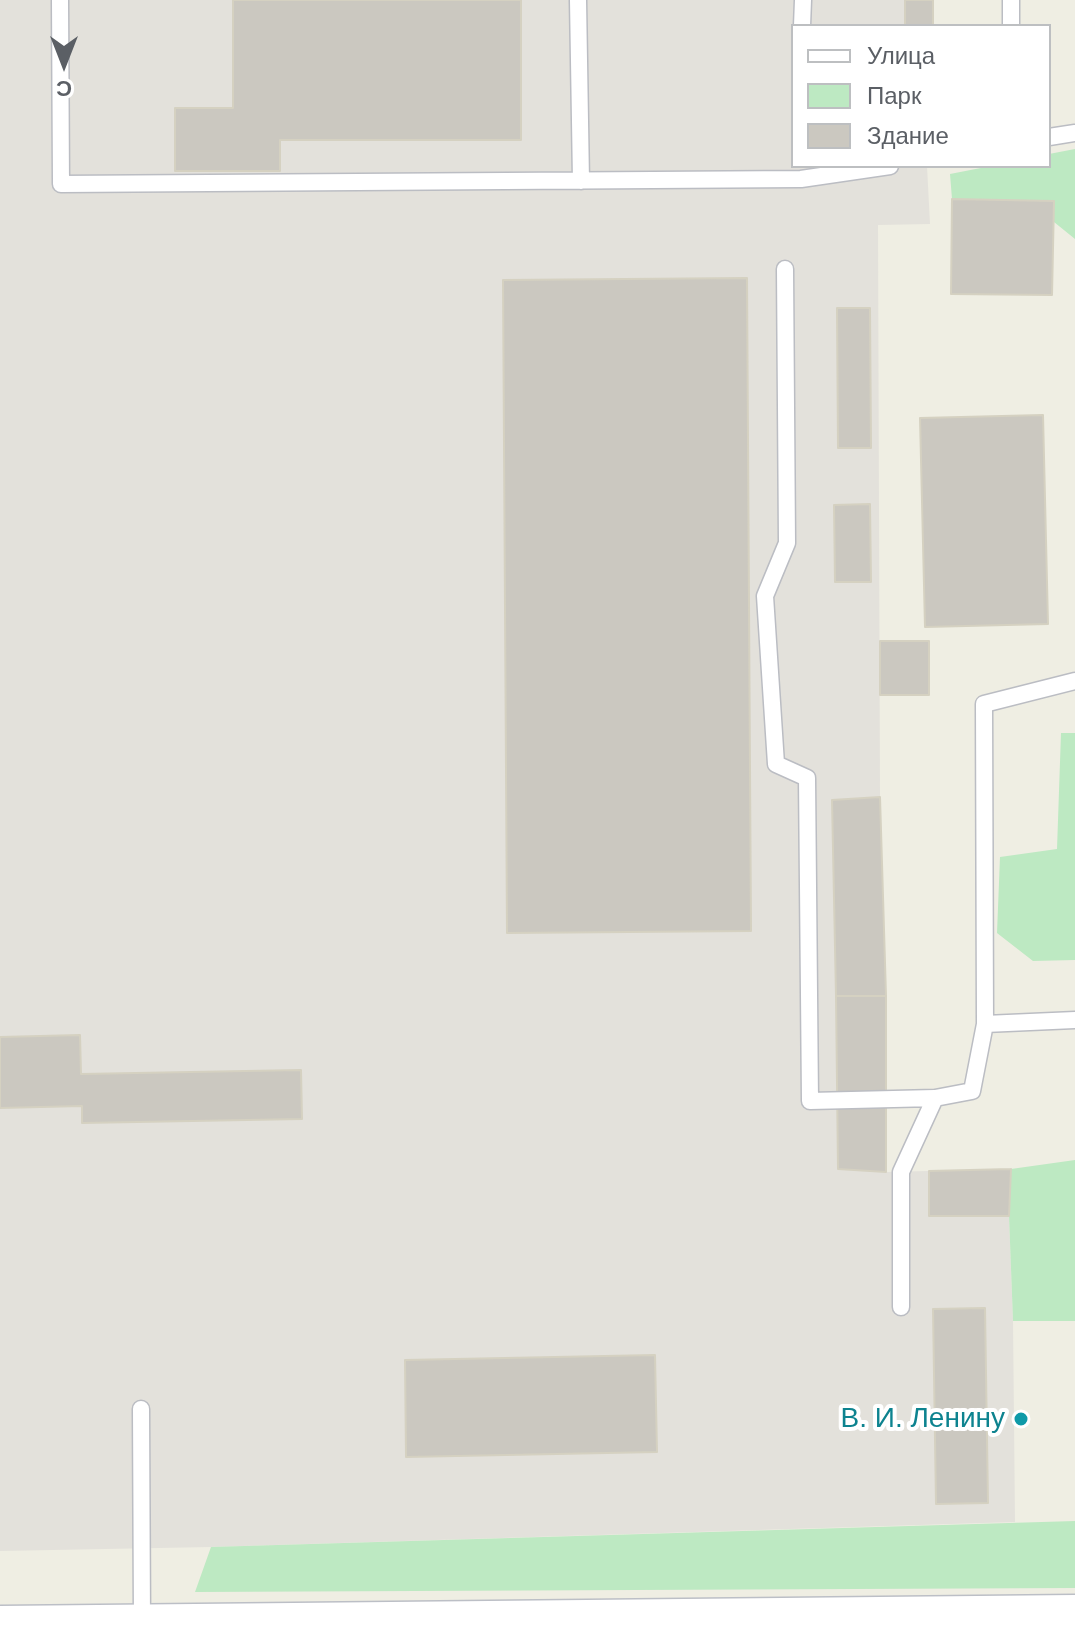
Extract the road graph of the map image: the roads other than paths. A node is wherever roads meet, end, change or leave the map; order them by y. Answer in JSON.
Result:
{"nodes":[{"id":1,"x":60,"y":0,"type":"edge"},
{"id":2,"x":578,"y":0,"type":"edge"},
{"id":3,"x":803,"y":0,"type":"edge"},
{"id":4,"x":1011,"y":0,"type":"edge"},
{"id":5,"x":802,"y":24,"type":"edge"},
{"id":6,"x":1011,"y":24,"type":"edge"},
{"id":7,"x":1075,"y":133,"type":"edge"},
{"id":8,"x":1051,"y":137,"type":"edge"},
{"id":9,"x":865,"y":168,"type":"edge"},
{"id":10,"x":801,"y":173,"type":"edge"},
{"id":11,"x":581,"y":181,"type":"junction"},
{"id":12,"x":785,"y":269,"type":"dead end"},
{"id":13,"x":1075,"y":681,"type":"edge"},
{"id":14,"x":1075,"y":1020,"type":"edge"},
{"id":15,"x":985,"y":1024,"type":"junction"},
{"id":16,"x":935,"y":1098,"type":"junction"},
{"id":17,"x":901,"y":1307,"type":"dead end"},
{"id":18,"x":141,"y":1409,"type":"dead end"},
{"id":19,"x":1075,"y":1617,"type":"edge"},
{"id":20,"x":633,"y":1625,"type":"edge"},
{"id":21,"x":0,"y":1628,"type":"edge"},
{"id":22,"x":142,"y":1628,"type":"edge"}],
"edges":[{"from":1,"to":11,"type":"lane"},
{"from":2,"to":11,"type":"lane"},
{"from":3,"to":5,"type":"lane"},
{"from":4,"to":6,"type":"lane"},
{"from":7,"to":8,"type":"lane"},
{"from":9,"to":10,"type":"lane"},
{"from":10,"to":11,"type":"lane"},
{"from":12,"to":16,"type":"lane"},
{"from":13,"to":15,"type":"lane"},
{"from":14,"to":15,"type":"lane"},
{"from":15,"to":16,"type":"lane"},
{"from":16,"to":17,"type":"lane"},
{"from":18,"to":22,"type":"lane"},
{"from":19,"to":20,"type":"street"},
{"from":20,"to":22,"type":"street"},
{"from":21,"to":22,"type":"street"}]}
